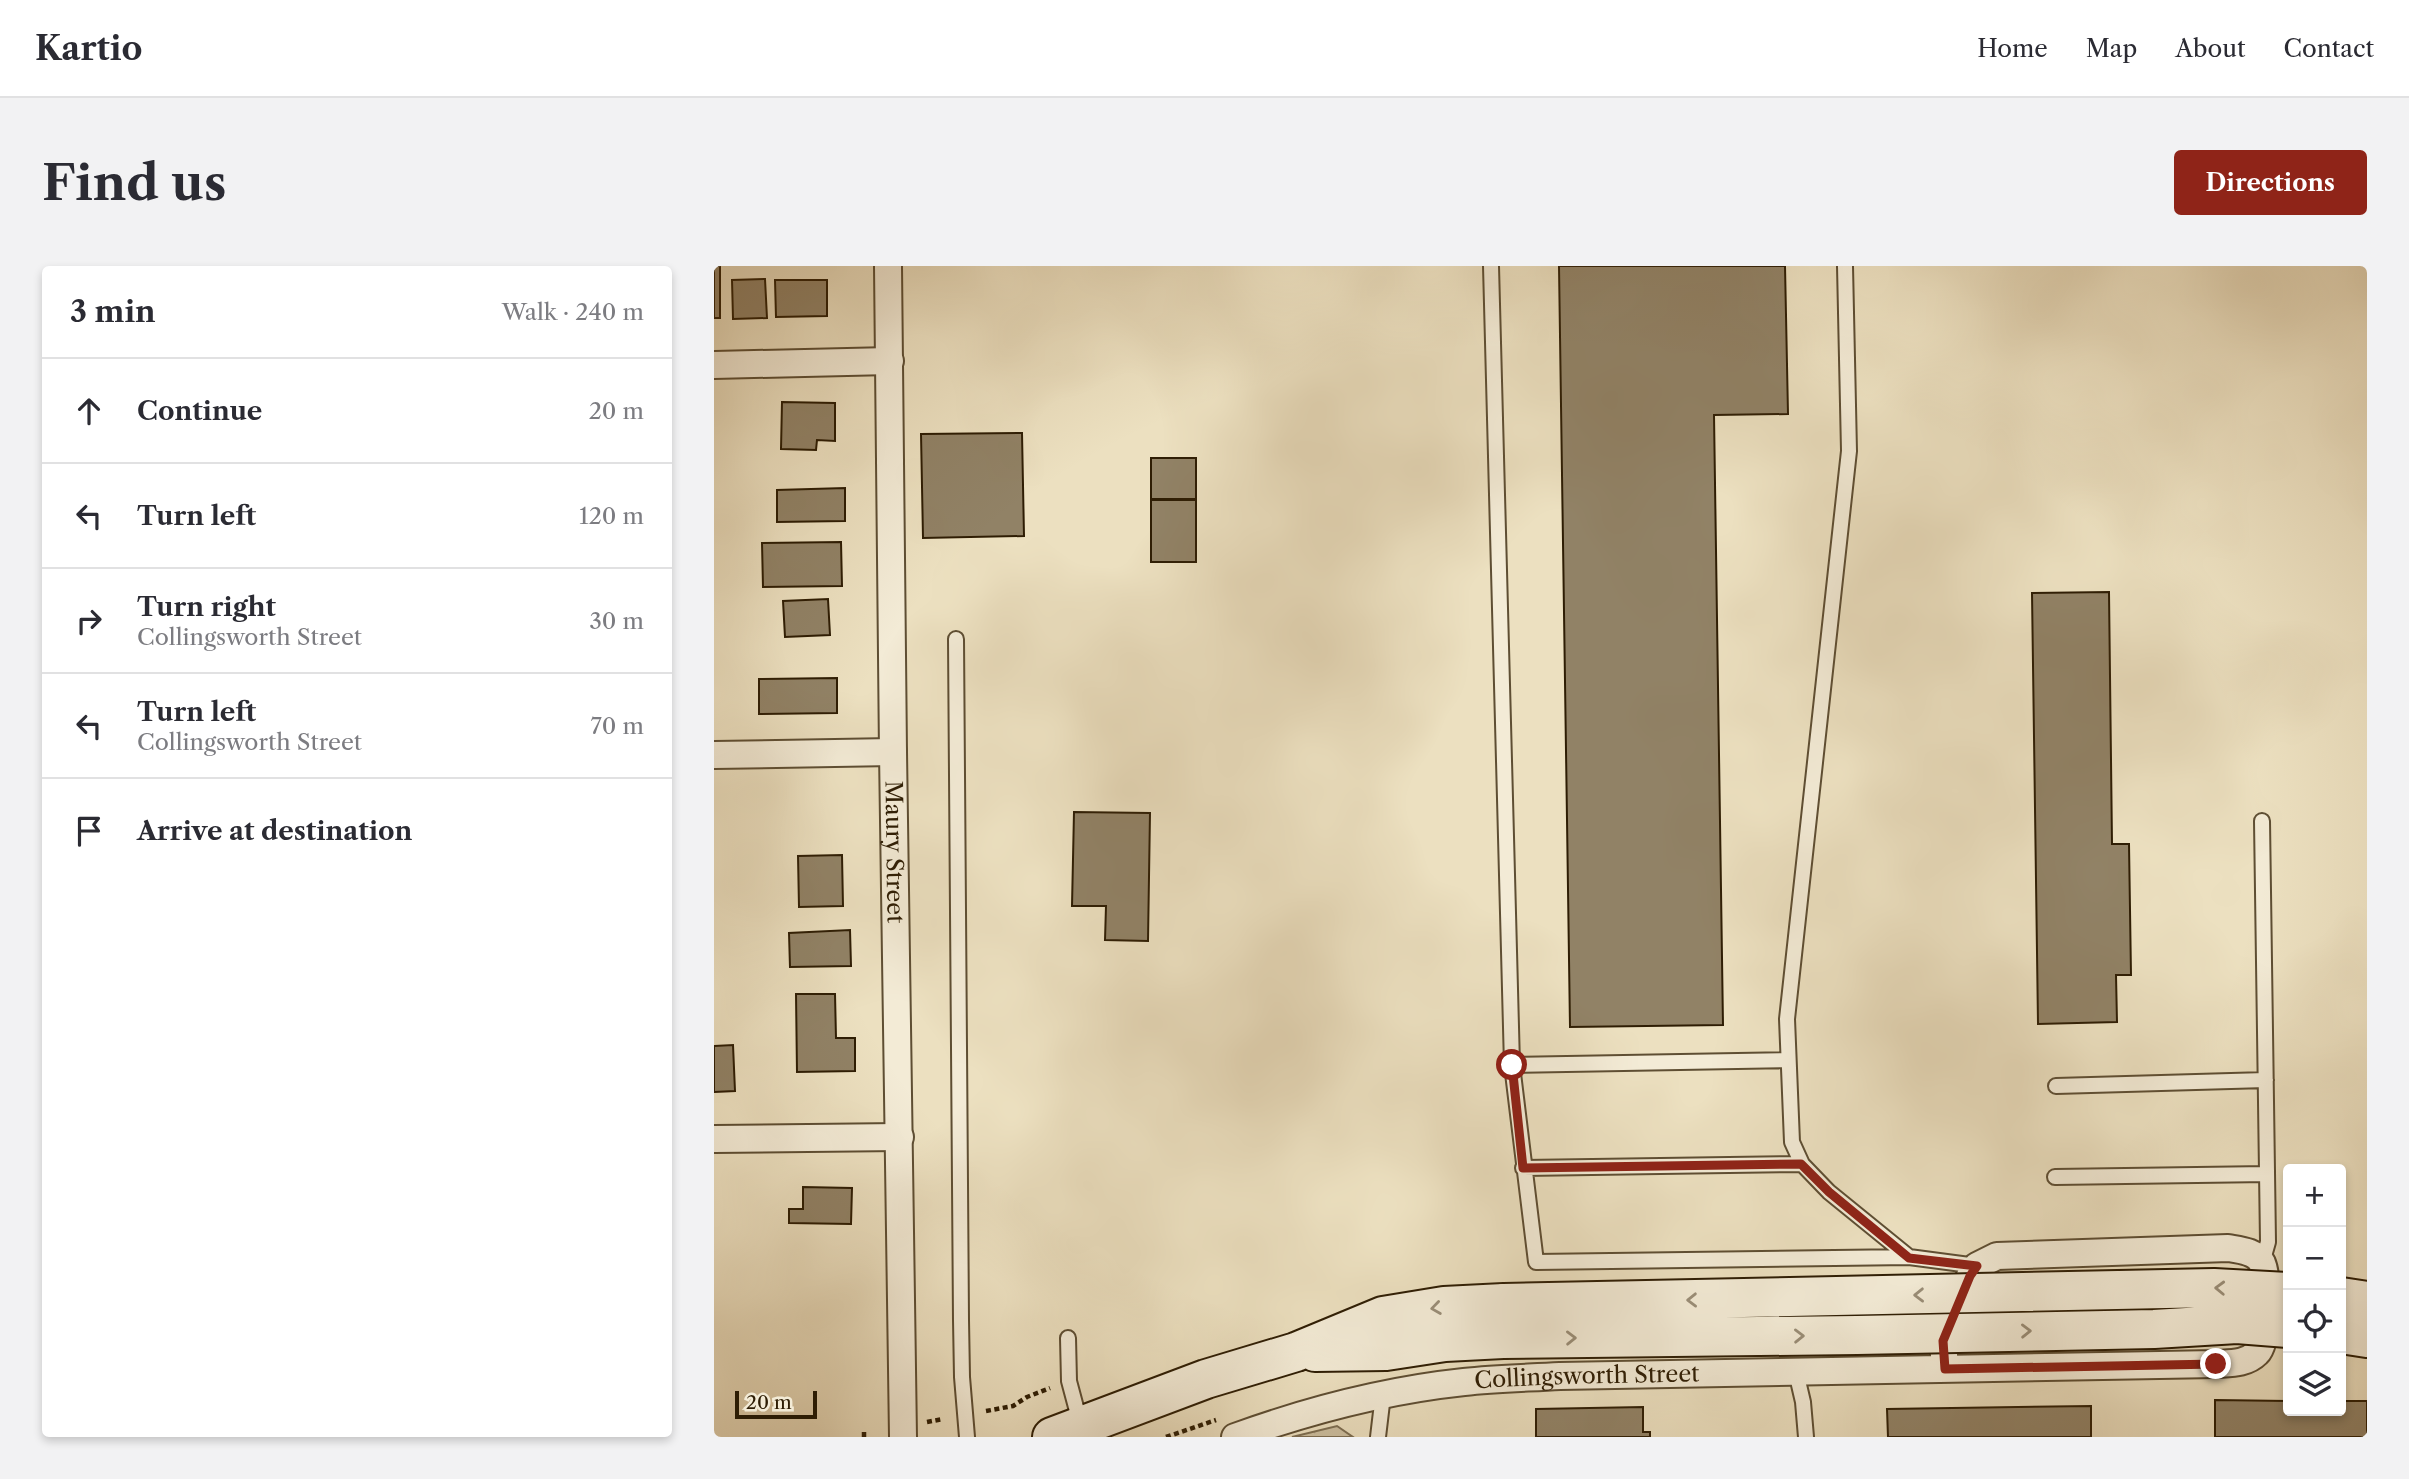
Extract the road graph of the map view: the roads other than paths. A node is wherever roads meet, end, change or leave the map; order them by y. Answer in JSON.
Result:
{"nodes":[{"id":1,"x":888,"y":266,"type":"edge"},
{"id":2,"x":1491,"y":266,"type":"edge"},
{"id":3,"x":1845,"y":266,"type":"edge"},
{"id":4,"x":890,"y":361,"type":"junction"},
{"id":5,"x":714,"y":365,"type":"edge"},
{"id":6,"x":956,"y":639,"type":"dead end"},
{"id":7,"x":892,"y":752,"type":"junction"},
{"id":8,"x":714,"y":755,"type":"edge"},
{"id":9,"x":2262,"y":821,"type":"dead end"},
{"id":10,"x":1788,"y":1060,"type":"junction"},
{"id":11,"x":1512,"y":1065,"type":"junction"},
{"id":12,"x":2266,"y":1080,"type":"junction"},
{"id":13,"x":2056,"y":1086,"type":"dead end"},
{"id":14,"x":900,"y":1137,"type":"junction"},
{"id":15,"x":714,"y":1139,"type":"edge"},
{"id":16,"x":1801,"y":1164,"type":"junction"},
{"id":17,"x":1523,"y":1168,"type":"junction"},
{"id":18,"x":2267,"y":1174,"type":"junction"},
{"id":19,"x":2055,"y":1177,"type":"dead end"},
{"id":20,"x":1909,"y":1258,"type":"junction"},
{"id":21,"x":2262,"y":1263,"type":"junction"},
{"id":22,"x":1977,"y":1266,"type":"junction"},
{"id":23,"x":2283,"y":1292,"type":"edge"},
{"id":24,"x":2346,"y":1298,"type":"edge"},
{"id":25,"x":2367,"y":1301,"type":"edge"},
{"id":26,"x":1503,"y":1321,"type":"junction"},
{"id":27,"x":2283,"y":1328,"type":"edge"},
{"id":28,"x":2346,"y":1335,"type":"edge"},
{"id":29,"x":1068,"y":1338,"type":"dead end"},
{"id":30,"x":2367,"y":1338,"type":"edge"},
{"id":31,"x":1945,"y":1369,"type":"junction"},
{"id":32,"x":1796,"y":1372,"type":"junction"},
{"id":33,"x":1383,"y":1395,"type":"junction"},
{"id":34,"x":1060,"y":1434,"type":"edge"},
{"id":35,"x":903,"y":1437,"type":"edge"},
{"id":36,"x":967,"y":1437,"type":"edge"},
{"id":37,"x":1234,"y":1437,"type":"edge"},
{"id":38,"x":1378,"y":1437,"type":"edge"},
{"id":39,"x":1806,"y":1437,"type":"edge"}],
"edges":[{"from":1,"to":4,"type":"street","name":"Maury Street"},
{"from":2,"to":11,"type":"lane"},
{"from":3,"to":10,"type":"lane"},
{"from":4,"to":5,"type":"street"},
{"from":4,"to":7,"type":"street","name":"Maury Street"},
{"from":6,"to":36,"type":"lane"},
{"from":7,"to":8,"type":"street"},
{"from":7,"to":14,"type":"street","name":"Maury Street"},
{"from":9,"to":12,"type":"lane"},
{"from":10,"to":11,"type":"lane"},
{"from":10,"to":16,"type":"lane"},
{"from":11,"to":17,"type":"lane"},
{"from":12,"to":13,"type":"lane"},
{"from":12,"to":18,"type":"lane"},
{"from":14,"to":15,"type":"street"},
{"from":14,"to":35,"type":"street","name":"Maury Street"},
{"from":16,"to":17,"type":"lane"},
{"from":16,"to":20,"type":"lane"},
{"from":17,"to":20,"type":"lane"},
{"from":18,"to":19,"type":"lane"},
{"from":18,"to":21,"type":"lane"},
{"from":20,"to":22,"type":"lane"},
{"from":21,"to":22,"type":"street"},
{"from":21,"to":31,"type":"street","name":"Collingsworth Street"},
{"from":22,"to":31,"type":"street"},
{"from":23,"to":26,"type":"main road","name":"Collingsworth Street","one_way":true,"bridge":true},
{"from":24,"to":25,"type":"main road"},
{"from":26,"to":27,"type":"main road","name":"Collingsworth Street","one_way":true,"bridge":true},
{"from":26,"to":34,"type":"main road","name":"Collingsworth Street"},
{"from":28,"to":30,"type":"main road"},
{"from":29,"to":34,"type":"lane"},
{"from":31,"to":32,"type":"street","name":"Collingsworth Street"},
{"from":32,"to":33,"type":"street","name":"Collingsworth Street"},
{"from":32,"to":39,"type":"lane"},
{"from":33,"to":37,"type":"street","name":"Collingsworth Street"},
{"from":33,"to":38,"type":"lane"}]}
